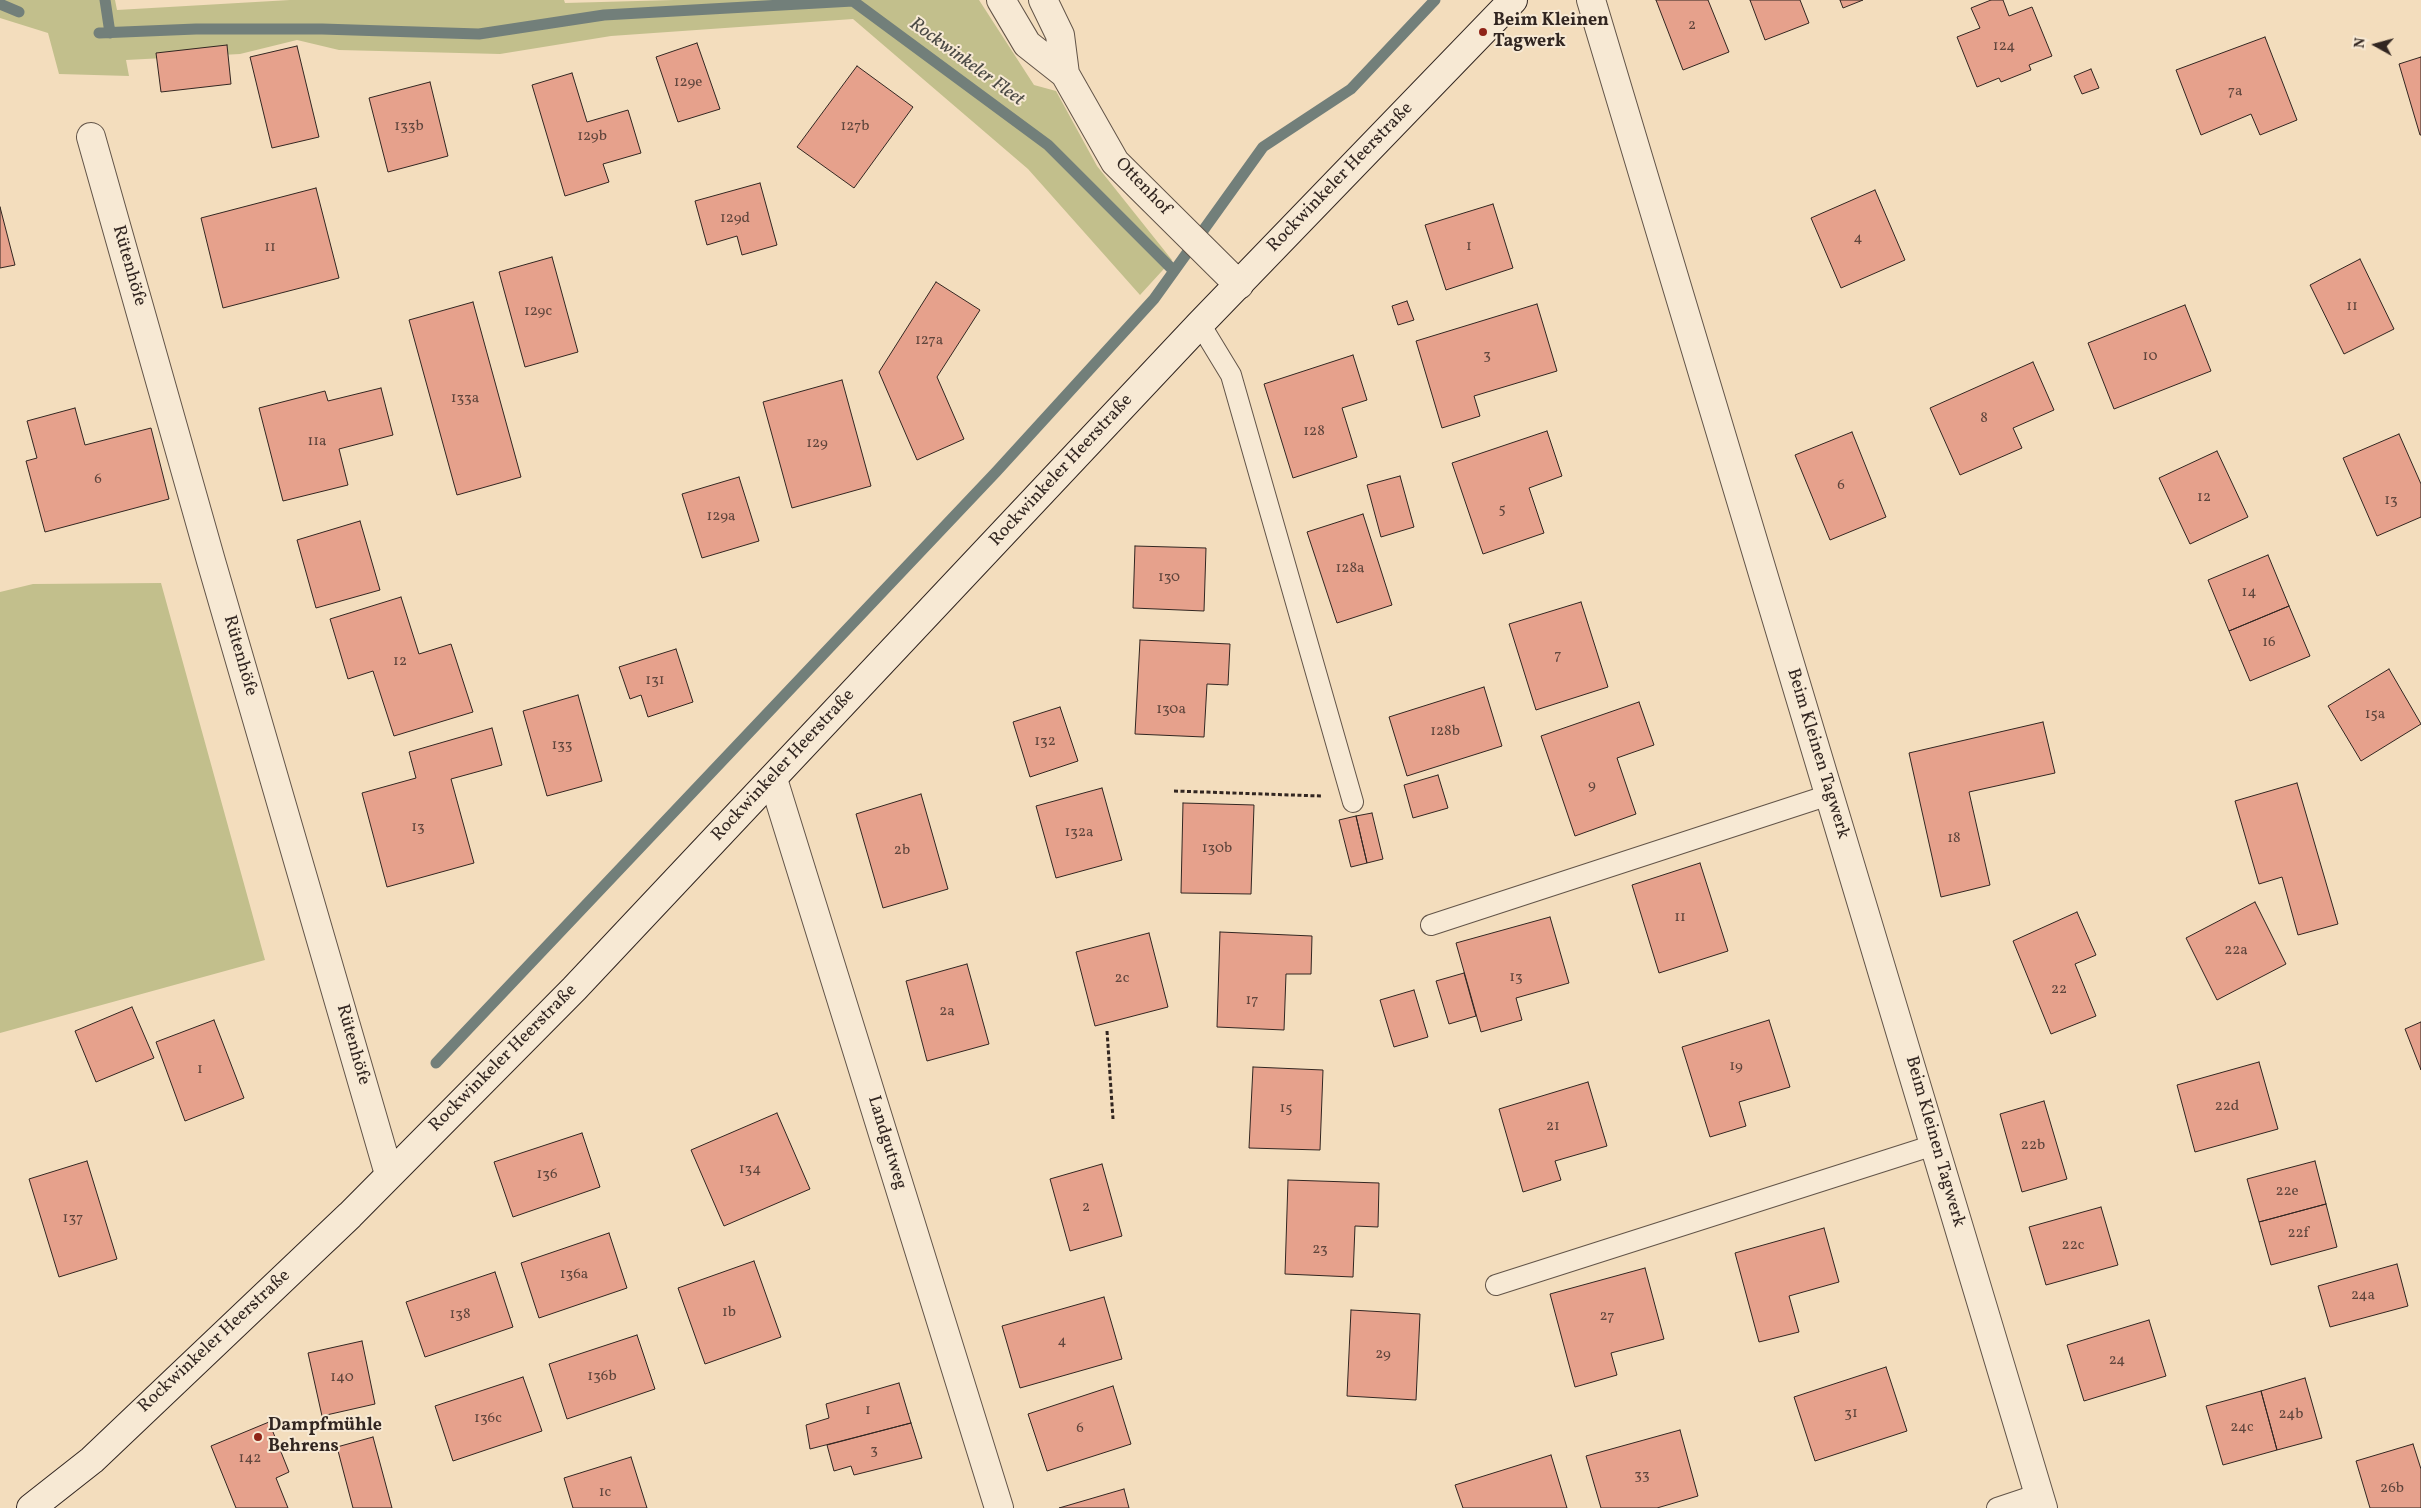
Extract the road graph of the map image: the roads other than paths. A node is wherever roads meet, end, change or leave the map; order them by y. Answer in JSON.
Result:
{"nodes":[{"id":1,"x":1001,"y":0,"type":"edge"},
{"id":2,"x":1043,"y":0,"type":"edge"},
{"id":3,"x":1513,"y":0,"type":"edge"},
{"id":4,"x":1591,"y":0,"type":"edge"},
{"id":5,"x":1065,"y":74,"type":"junction"},
{"id":6,"x":91,"y":137,"type":"dead end"},
{"id":7,"x":1239,"y":285,"type":"junction"},
{"id":8,"x":1200,"y":324,"type":"junction"},
{"id":9,"x":773,"y":779,"type":"junction"},
{"id":10,"x":1829,"y":795,"type":"junction"},
{"id":11,"x":1352,"y":800,"type":"road end"},
{"id":12,"x":1431,"y":925,"type":"dead end"},
{"id":13,"x":1934,"y":1145,"type":"junction"},
{"id":14,"x":389,"y":1174,"type":"junction"},
{"id":15,"x":1496,"y":1285,"type":"dead end"},
{"id":16,"x":2041,"y":1501,"type":"edge"},
{"id":17,"x":31,"y":1508,"type":"edge"},
{"id":18,"x":999,"y":1508,"type":"edge"},
{"id":19,"x":1997,"y":1508,"type":"edge"}],
"edges":[{"from":1,"to":5,"type":"street","name":"Ottenhof"},
{"from":2,"to":5,"type":"street","name":"Ottenhof"},
{"from":3,"to":7,"type":"street","name":"Rockwinkeler Heerstraße"},
{"from":4,"to":10,"type":"street","name":"Beim Kleinen Tagwerk"},
{"from":5,"to":7,"type":"street","name":"Ottenhof"},
{"from":6,"to":14,"type":"street","name":"Rütenhöfe"},
{"from":7,"to":8,"type":"street","name":"Rockwinkeler Heerstraße"},
{"from":8,"to":9,"type":"street","name":"Rockwinkeler Heerstraße"},
{"from":8,"to":11,"type":"lane"},
{"from":9,"to":14,"type":"street","name":"Rockwinkeler Heerstraße"},
{"from":9,"to":18,"type":"street","name":"Landgutweg"},
{"from":10,"to":12,"type":"lane"},
{"from":10,"to":13,"type":"street","name":"Beim Kleinen Tagwerk"},
{"from":13,"to":15,"type":"lane"},
{"from":13,"to":16,"type":"street","name":"Beim Kleinen Tagwerk"},
{"from":14,"to":17,"type":"street","name":"Rockwinkeler Heerstraße"},
{"from":16,"to":19,"type":"lane"}]}
